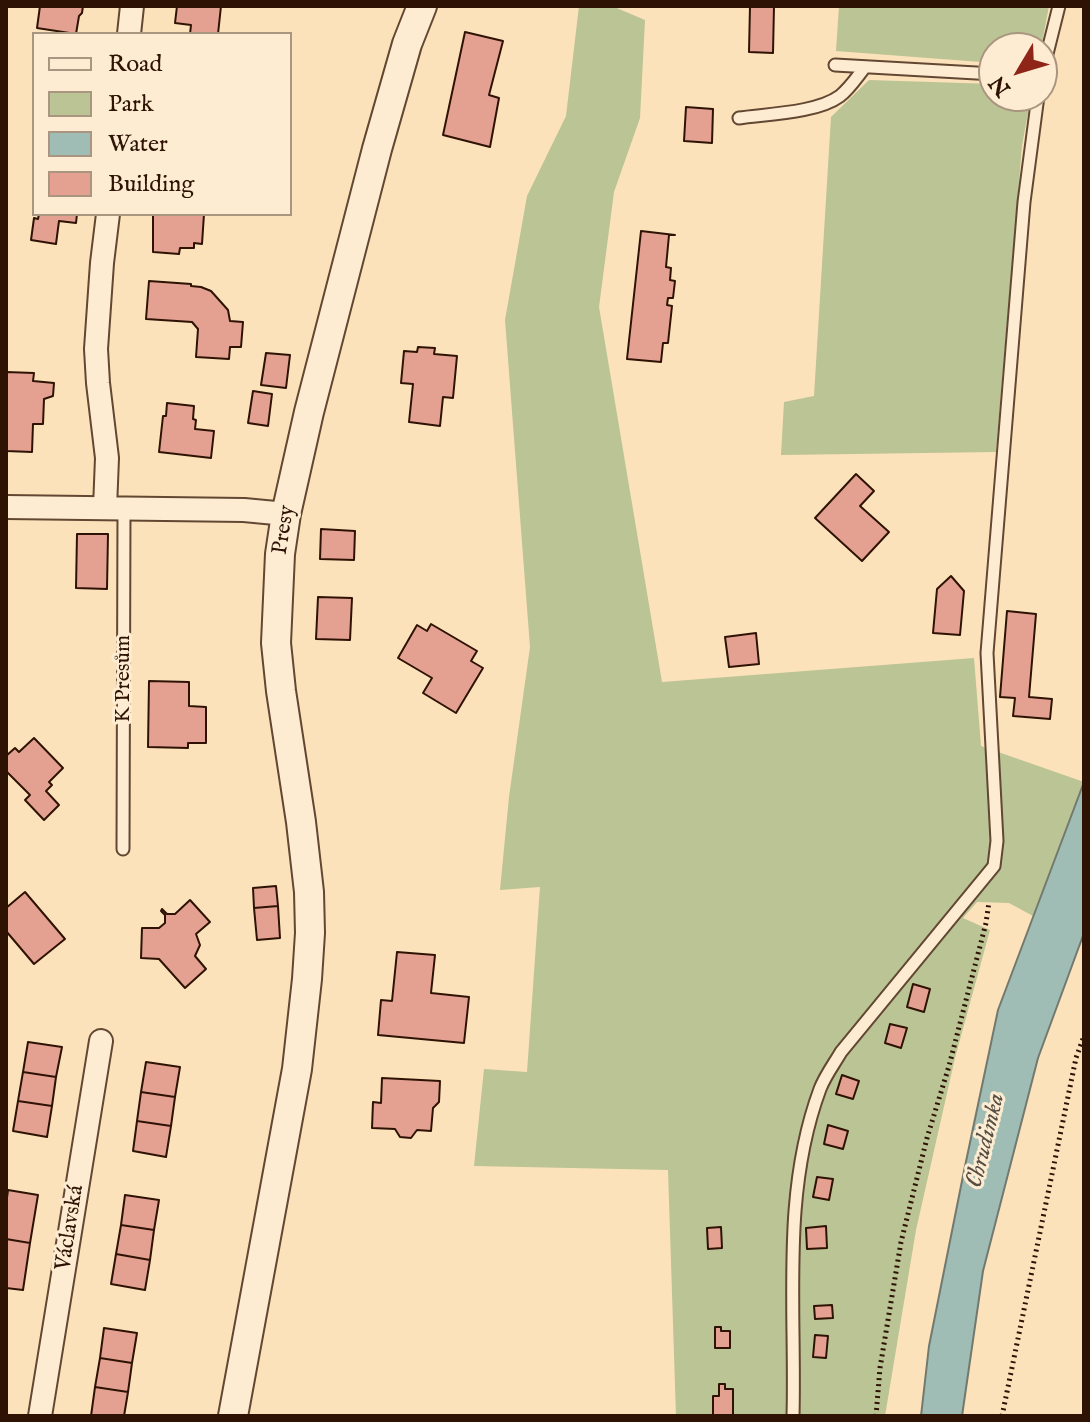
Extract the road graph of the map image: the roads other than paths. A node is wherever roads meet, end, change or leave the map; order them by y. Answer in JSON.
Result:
{"nodes":[{"id":1,"x":132,"y":6,"type":"edge"},
{"id":2,"x":422,"y":6,"type":"edge"},
{"id":3,"x":1059,"y":6,"type":"edge"},
{"id":4,"x":129,"y":32,"type":"edge"},
{"id":5,"x":1052,"y":32,"type":"edge"},
{"id":6,"x":835,"y":65,"type":"dead end"},
{"id":7,"x":865,"y":67,"type":"junction"},
{"id":8,"x":978,"y":73,"type":"edge"},
{"id":9,"x":1036,"y":112,"type":"edge"},
{"id":10,"x":739,"y":118,"type":"dead end"},
{"id":11,"x":108,"y":216,"type":"edge"},
{"id":12,"x":6,"y":507,"type":"edge"},
{"id":13,"x":115,"y":508,"type":"junction"},
{"id":14,"x":286,"y":514,"type":"junction"},
{"id":15,"x":123,"y":849,"type":"dead end"},
{"id":16,"x":101,"y":1041,"type":"dead end"},
{"id":17,"x":40,"y":1416,"type":"edge"},
{"id":18,"x":233,"y":1416,"type":"edge"},
{"id":19,"x":793,"y":1416,"type":"edge"}],
"edges":[{"from":1,"to":4,"type":"street"},
{"from":2,"to":14,"type":"street","name":"Presy"},
{"from":3,"to":5,"type":"lane"},
{"from":6,"to":7,"type":"lane"},
{"from":7,"to":8,"type":"lane"},
{"from":7,"to":10,"type":"lane"},
{"from":9,"to":19,"type":"lane"},
{"from":11,"to":13,"type":"street","name":"K Presům"},
{"from":12,"to":13,"type":"street"},
{"from":13,"to":14,"type":"street"},
{"from":13,"to":15,"type":"lane","name":"K Presům"},
{"from":14,"to":18,"type":"street","name":"Presy"},
{"from":16,"to":17,"type":"street","name":"Václavská"}]}
